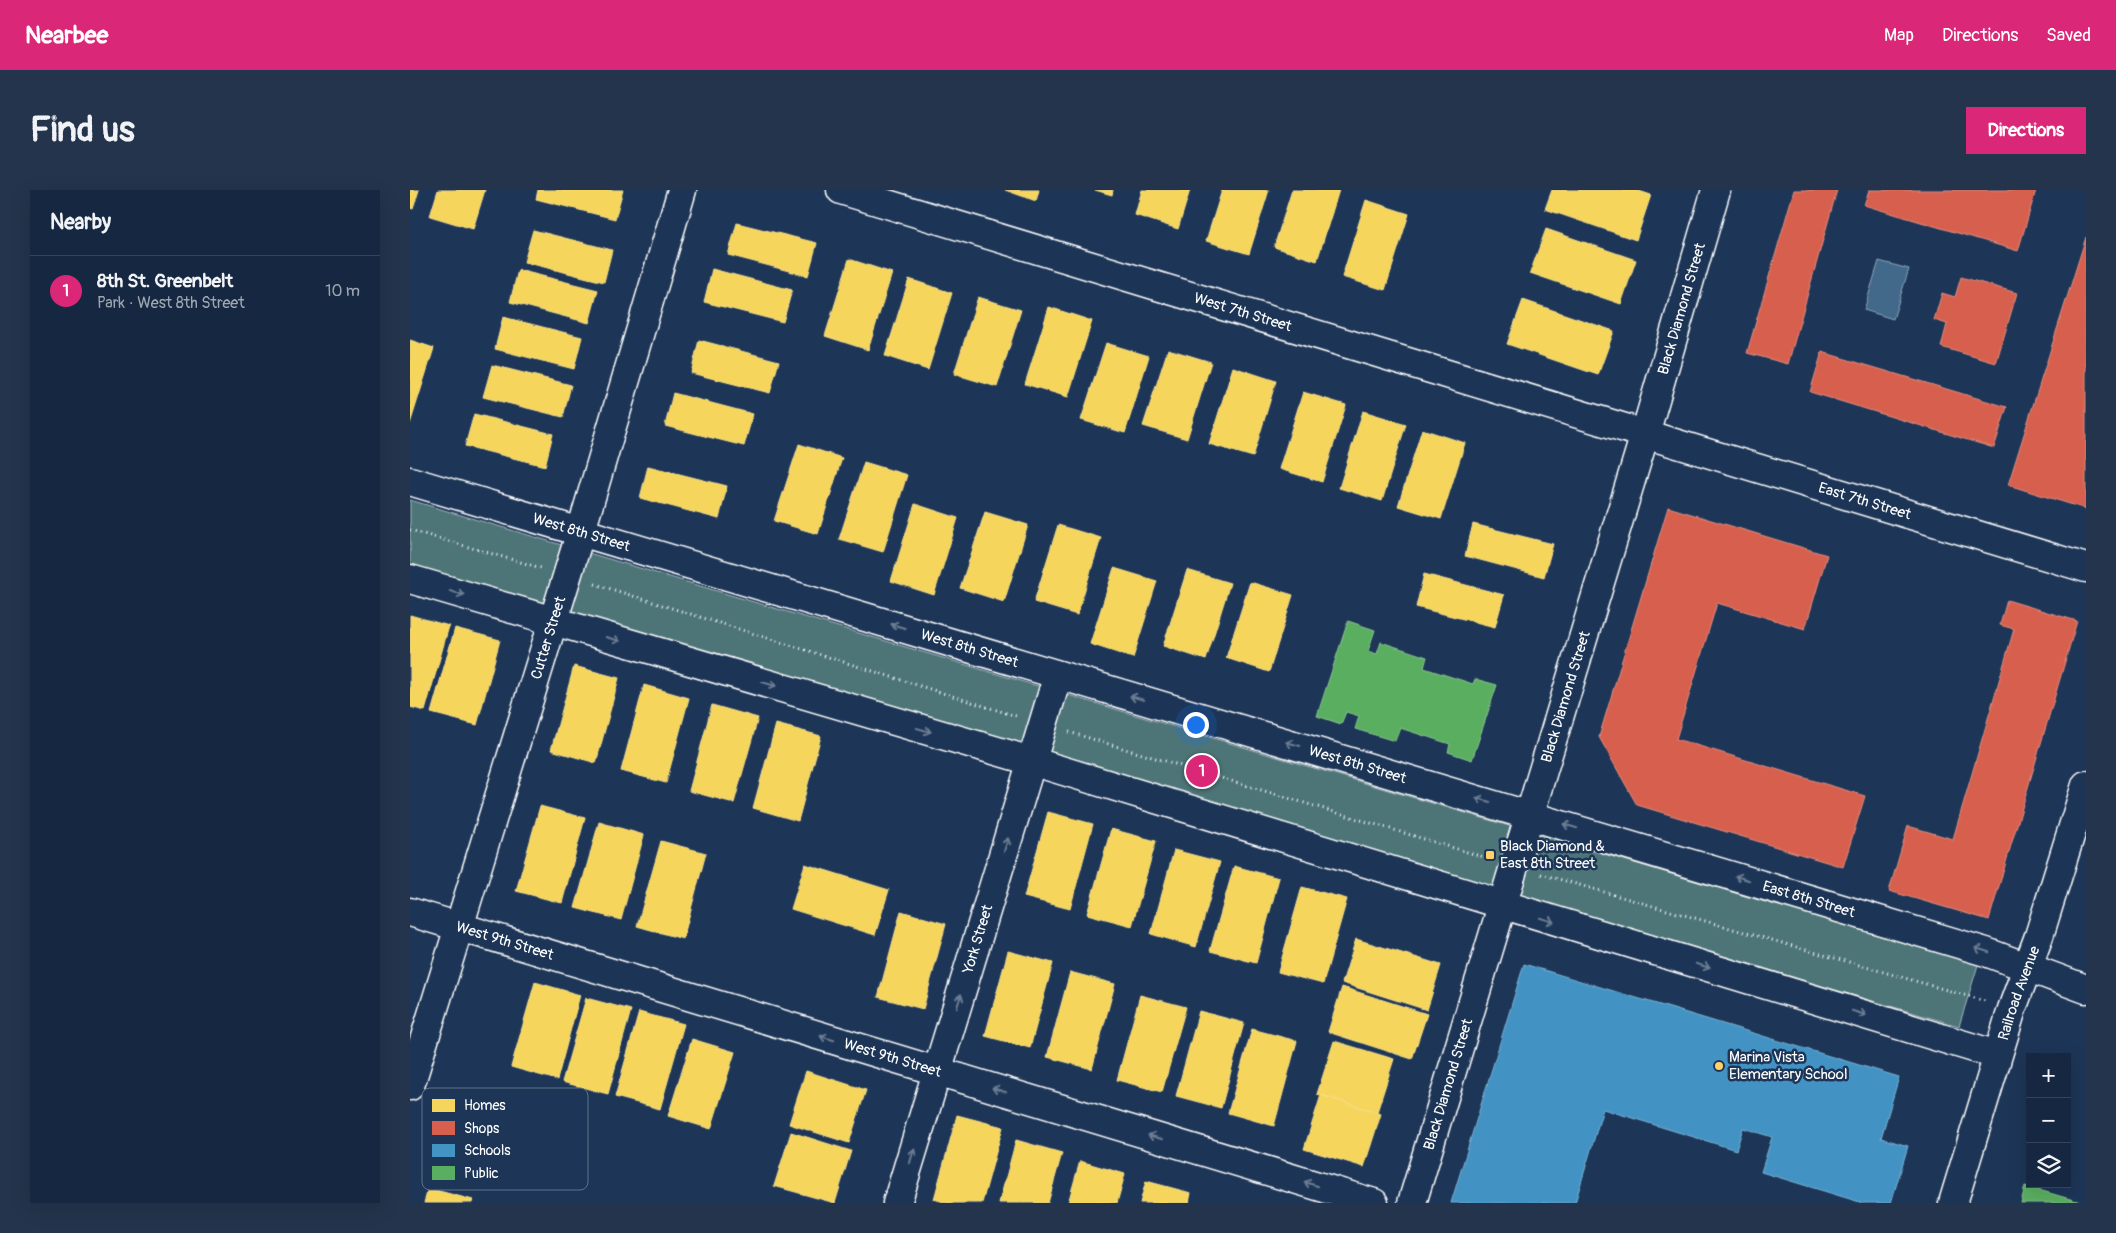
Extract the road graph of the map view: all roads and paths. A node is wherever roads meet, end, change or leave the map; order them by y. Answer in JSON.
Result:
{"nodes":[{"id":1,"x":682,"y":190,"type":"edge"},
{"id":2,"x":841,"y":190,"type":"edge"},
{"id":3,"x":1716,"y":190,"type":"edge"},
{"id":4,"x":887,"y":197,"type":"edge"},
{"id":5,"x":1644,"y":434,"type":"junction"},
{"id":6,"x":410,"y":481,"type":"edge"},
{"id":7,"x":410,"y":530,"type":"edge"},
{"id":8,"x":581,"y":531,"type":"junction"},
{"id":9,"x":2086,"y":568,"type":"edge"},
{"id":10,"x":567,"y":576,"type":"junction"},
{"id":11,"x":410,"y":579,"type":"edge"},
{"id":12,"x":553,"y":621,"type":"junction"},
{"id":13,"x":1058,"y":675,"type":"junction"},
{"id":14,"x":1042,"y":724,"type":"junction"},
{"id":15,"x":1031,"y":762,"type":"junction"},
{"id":16,"x":2086,"y":784,"type":"edge"},
{"id":17,"x":1529,"y":814,"type":"junction"},
{"id":18,"x":1513,"y":866,"type":"junction"},
{"id":19,"x":1501,"y":906,"type":"junction"},
{"id":20,"x":410,"y":912,"type":"edge"},
{"id":21,"x":460,"y":928,"type":"junction"},
{"id":22,"x":2027,"y":967,"type":"junction"},
{"id":23,"x":2086,"y":989,"type":"edge"},
{"id":24,"x":2012,"y":1009,"type":"junction"},
{"id":25,"x":1997,"y":1055,"type":"junction"},
{"id":26,"x":938,"y":1071,"type":"junction"},
{"id":27,"x":410,"y":1086,"type":"edge"},
{"id":28,"x":898,"y":1203,"type":"edge"},
{"id":29,"x":1374,"y":1203,"type":"edge"},
{"id":30,"x":1412,"y":1203,"type":"edge"},
{"id":31,"x":1953,"y":1203,"type":"edge"}],
"edges":[{"from":1,"to":8,"type":"street","name":"Cutter Street"},
{"from":2,"to":4,"type":"street","name":"West 7th Street"},
{"from":3,"to":5,"type":"street","name":"Black Diamond Street"},
{"from":4,"to":5,"type":"street","name":"West 7th Street"},
{"from":5,"to":9,"type":"street","name":"East 7th Street"},
{"from":5,"to":17,"type":"street","name":"Black Diamond Street"},
{"from":6,"to":8,"type":"street","name":"West 8th Street"},
{"from":7,"to":10,"type":"path"},
{"from":8,"to":10,"type":"street","name":"Cutter Street"},
{"from":13,"to":8,"type":"street","name":"West 8th Street","one_way":true},
{"from":10,"to":12,"type":"street","name":"Cutter Street"},
{"from":10,"to":14,"type":"path"},
{"from":11,"to":12,"type":"street","one_way":true},
{"from":12,"to":15,"type":"street","one_way":true},
{"from":12,"to":21,"type":"street","name":"Cutter Street"},
{"from":13,"to":14,"type":"street","name":"York Street"},
{"from":17,"to":13,"type":"street","name":"West 8th Street","one_way":true},
{"from":14,"to":15,"type":"street","name":"York Street"},
{"from":14,"to":18,"type":"path"},
{"from":15,"to":19,"type":"street"},
{"from":26,"to":15,"type":"street","name":"York Street","one_way":true},
{"from":16,"to":22,"type":"street","name":"Railroad Avenue"},
{"from":17,"to":18,"type":"street","name":"Black Diamond Street"},
{"from":22,"to":17,"type":"street","name":"East 8th Street","one_way":true},
{"from":18,"to":19,"type":"street","name":"Black Diamond Street"},
{"from":18,"to":24,"type":"path"},
{"from":19,"to":25,"type":"street","one_way":true},
{"from":19,"to":30,"type":"street","name":"Black Diamond Street"},
{"from":20,"to":21,"type":"street","name":"West 9th Street"},
{"from":26,"to":21,"type":"street","name":"West 9th Street","one_way":true},
{"from":21,"to":27,"type":"street","name":"Cutter Street"},
{"from":22,"to":23,"type":"street","name":"East 8th Street"},
{"from":22,"to":24,"type":"street","name":"Railroad Avenue"},
{"from":24,"to":25,"type":"street","name":"Railroad Avenue"},
{"from":25,"to":31,"type":"street","name":"Railroad Avenue"},
{"from":28,"to":26,"type":"street","name":"York Street","one_way":true},
{"from":29,"to":26,"type":"street","name":"West 9th Street","one_way":true}]}
